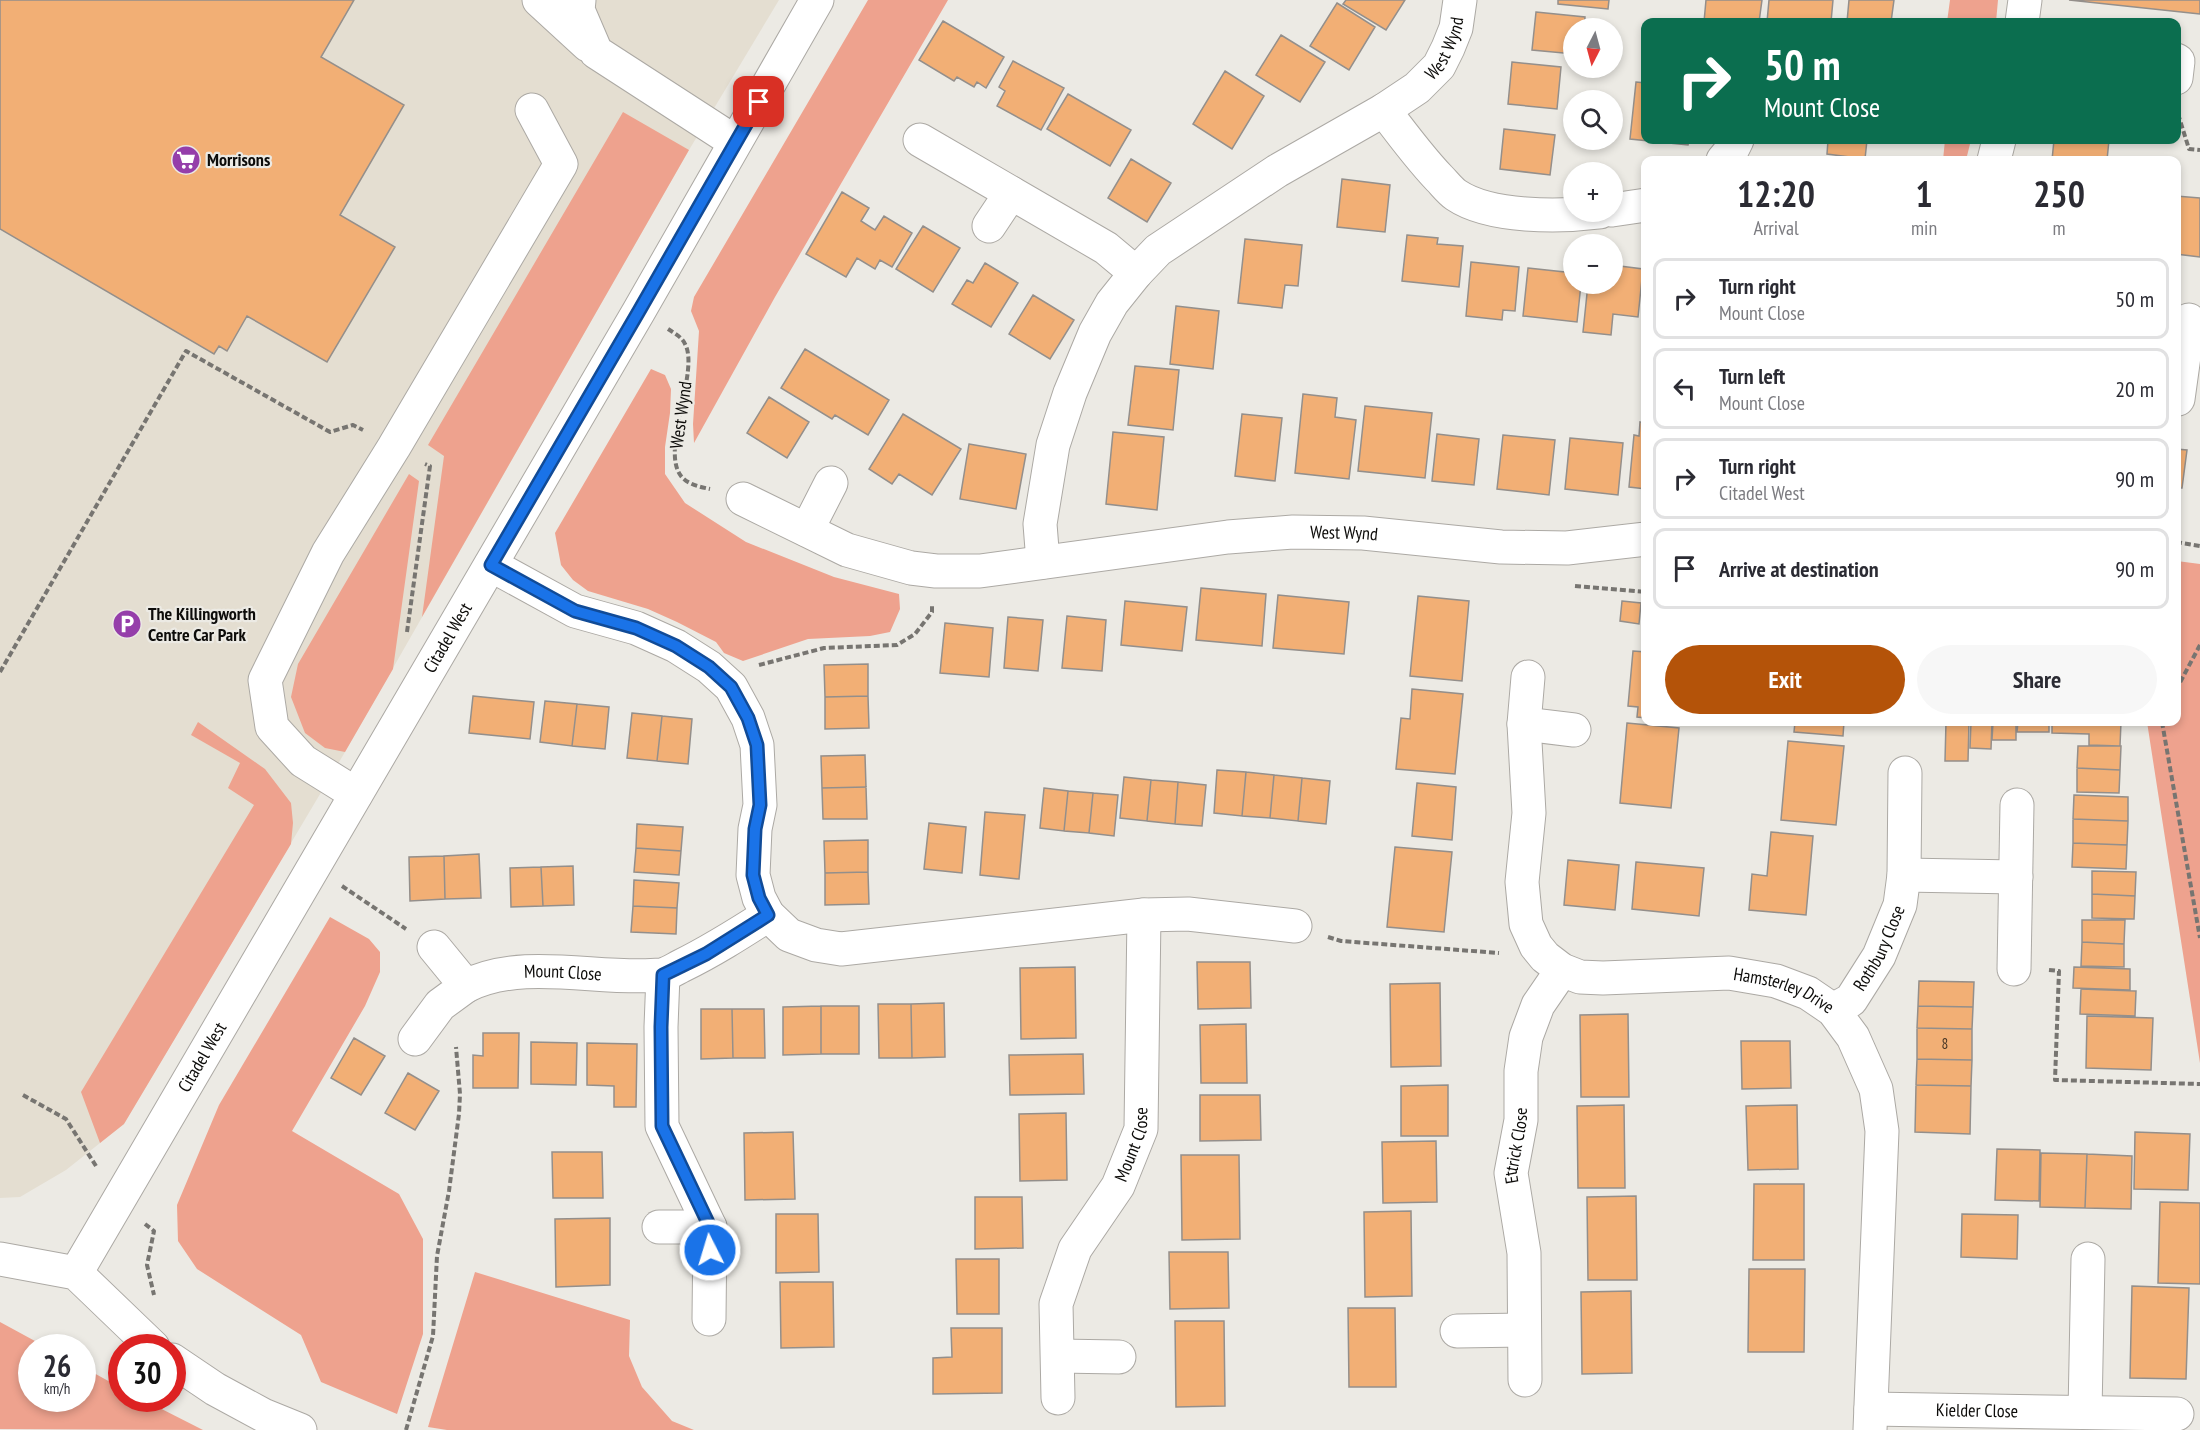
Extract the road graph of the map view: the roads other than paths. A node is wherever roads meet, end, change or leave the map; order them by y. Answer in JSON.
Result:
{"nodes":[{"id":1,"x":539,"y":0,"type":"edge"},
{"id":2,"x":579,"y":0,"type":"edge"},
{"id":3,"x":817,"y":0,"type":"edge"},
{"id":4,"x":1460,"y":0,"type":"edge"},
{"id":5,"x":2025,"y":0,"type":"edge"},
{"id":6,"x":2023,"y":18,"type":"edge"},
{"id":7,"x":596,"y":52,"type":"junction"},
{"id":8,"x":532,"y":110,"type":"dead end"},
{"id":9,"x":1384,"y":111,"type":"junction"},
{"id":10,"x":920,"y":140,"type":"dead end"},
{"id":11,"x":735,"y":142,"type":"junction"},
{"id":12,"x":1011,"y":192,"type":"junction"},
{"id":13,"x":1641,"y":206,"type":"edge"},
{"id":14,"x":1623,"y":208,"type":"edge"},
{"id":15,"x":1563,"y":214,"type":"edge"},
{"id":16,"x":989,"y":226,"type":"dead end"},
{"id":17,"x":1136,"y":273,"type":"junction"},
{"id":18,"x":2189,"y":320,"type":"dead end"},
{"id":19,"x":2181,"y":356,"type":"edge"},
{"id":20,"x":831,"y":483,"type":"dead end"},
{"id":21,"x":743,"y":499,"type":"road end"},
{"id":22,"x":807,"y":530,"type":"junction"},
{"id":23,"x":1641,"y":540,"type":"edge"},
{"id":24,"x":1043,"y":561,"type":"junction"},
{"id":25,"x":491,"y":565,"type":"junction"},
{"id":26,"x":1528,"y":677,"type":"dead end"},
{"id":27,"x":1524,"y":724,"type":"junction"},
{"id":28,"x":1574,"y":730,"type":"dead end"},
{"id":29,"x":1905,"y":773,"type":"dead end"},
{"id":30,"x":356,"y":794,"type":"junction"},
{"id":31,"x":2017,"y":806,"type":"dead end"},
{"id":32,"x":1904,"y":875,"type":"junction"},
{"id":33,"x":2016,"y":878,"type":"junction"},
{"id":34,"x":768,"y":915,"type":"junction"},
{"id":35,"x":1144,"y":915,"type":"junction"},
{"id":36,"x":1295,"y":926,"type":"road end"},
{"id":37,"x":434,"y":947,"type":"road end"},
{"id":38,"x":1554,"y":964,"type":"junction"},
{"id":39,"x":2014,"y":969,"type":"road end"},
{"id":40,"x":663,"y":975,"type":"junction"},
{"id":41,"x":465,"y":986,"type":"junction"},
{"id":42,"x":1833,"y":1010,"type":"junction"},
{"id":43,"x":415,"y":1039,"type":"dead end"},
{"id":44,"x":659,"y":1227,"type":"dead end"},
{"id":45,"x":710,"y":1227,"type":"junction"},
{"id":46,"x":0,"y":1259,"type":"edge"},
{"id":47,"x":2088,"y":1259,"type":"dead end"},
{"id":48,"x":75,"y":1273,"type":"junction"},
{"id":49,"x":709,"y":1319,"type":"dead end"},
{"id":50,"x":1458,"y":1330,"type":"dead end"},
{"id":51,"x":1524,"y":1330,"type":"junction"},
{"id":52,"x":139,"y":1334,"type":"edge"},
{"id":53,"x":1058,"y":1356,"type":"junction"},
{"id":54,"x":1119,"y":1357,"type":"dead end"},
{"id":55,"x":186,"y":1369,"type":"edge"},
{"id":56,"x":1525,"y":1380,"type":"dead end"},
{"id":57,"x":1058,"y":1398,"type":"dead end"},
{"id":58,"x":2085,"y":1412,"type":"junction"},
{"id":59,"x":2177,"y":1414,"type":"dead end"},
{"id":60,"x":1870,"y":1420,"type":"edge"},
{"id":61,"x":300,"y":1430,"type":"edge"}],
"edges":[{"from":1,"to":7,"type":"street"},
{"from":2,"to":7,"type":"street"},
{"from":3,"to":11,"type":"street","name":"Citadel West"},
{"from":4,"to":9,"type":"street","name":"West Wynd"},
{"from":5,"to":6,"type":"street"},
{"from":7,"to":11,"type":"street"},
{"from":8,"to":30,"type":"street"},
{"from":9,"to":15,"type":"street"},
{"from":9,"to":17,"type":"street","name":"West Wynd"},
{"from":10,"to":12,"type":"street"},
{"from":11,"to":25,"type":"street","name":"Citadel West"},
{"from":12,"to":16,"type":"street"},
{"from":12,"to":17,"type":"street"},
{"from":13,"to":14,"type":"street"},
{"from":17,"to":24,"type":"street","name":"West Wynd"},
{"from":18,"to":19,"type":"street"},
{"from":20,"to":22,"type":"street"},
{"from":21,"to":22,"type":"street","name":"West Wynd"},
{"from":22,"to":24,"type":"street","name":"West Wynd"},
{"from":23,"to":24,"type":"street","name":"West Wynd"},
{"from":25,"to":30,"type":"street","name":"Citadel West"},
{"from":25,"to":34,"type":"street"},
{"from":26,"to":27,"type":"street"},
{"from":27,"to":28,"type":"street"},
{"from":27,"to":38,"type":"street"},
{"from":29,"to":32,"type":"street","name":"Rothbury Close"},
{"from":30,"to":48,"type":"street","name":"Citadel West"},
{"from":31,"to":33,"type":"street"},
{"from":32,"to":33,"type":"street"},
{"from":32,"to":42,"type":"street","name":"Rothbury Close"},
{"from":33,"to":39,"type":"street"},
{"from":34,"to":35,"type":"street"},
{"from":34,"to":40,"type":"street","name":"Mount Close"},
{"from":35,"to":36,"type":"street"},
{"from":35,"to":53,"type":"street","name":"Mount Close"},
{"from":37,"to":41,"type":"street"},
{"from":38,"to":42,"type":"street","name":"Hamsterley Drive"},
{"from":38,"to":51,"type":"street","name":"Ettrick Close"},
{"from":40,"to":41,"type":"street","name":"Mount Close"},
{"from":40,"to":45,"type":"street"},
{"from":41,"to":43,"type":"street","name":"Mount Close"},
{"from":42,"to":60,"type":"street","name":"Hamsterley Drive"},
{"from":44,"to":45,"type":"street"},
{"from":45,"to":49,"type":"street"},
{"from":46,"to":48,"type":"street"},
{"from":47,"to":58,"type":"street"},
{"from":48,"to":52,"type":"street"},
{"from":50,"to":51,"type":"street"},
{"from":51,"to":56,"type":"street","name":"Ettrick Close"},
{"from":53,"to":54,"type":"street"},
{"from":53,"to":57,"type":"street","name":"Mount Close"},
{"from":55,"to":61,"type":"street"},
{"from":58,"to":59,"type":"street","name":"Kielder Close"},
{"from":58,"to":60,"type":"street","name":"Kielder Close"}]}
